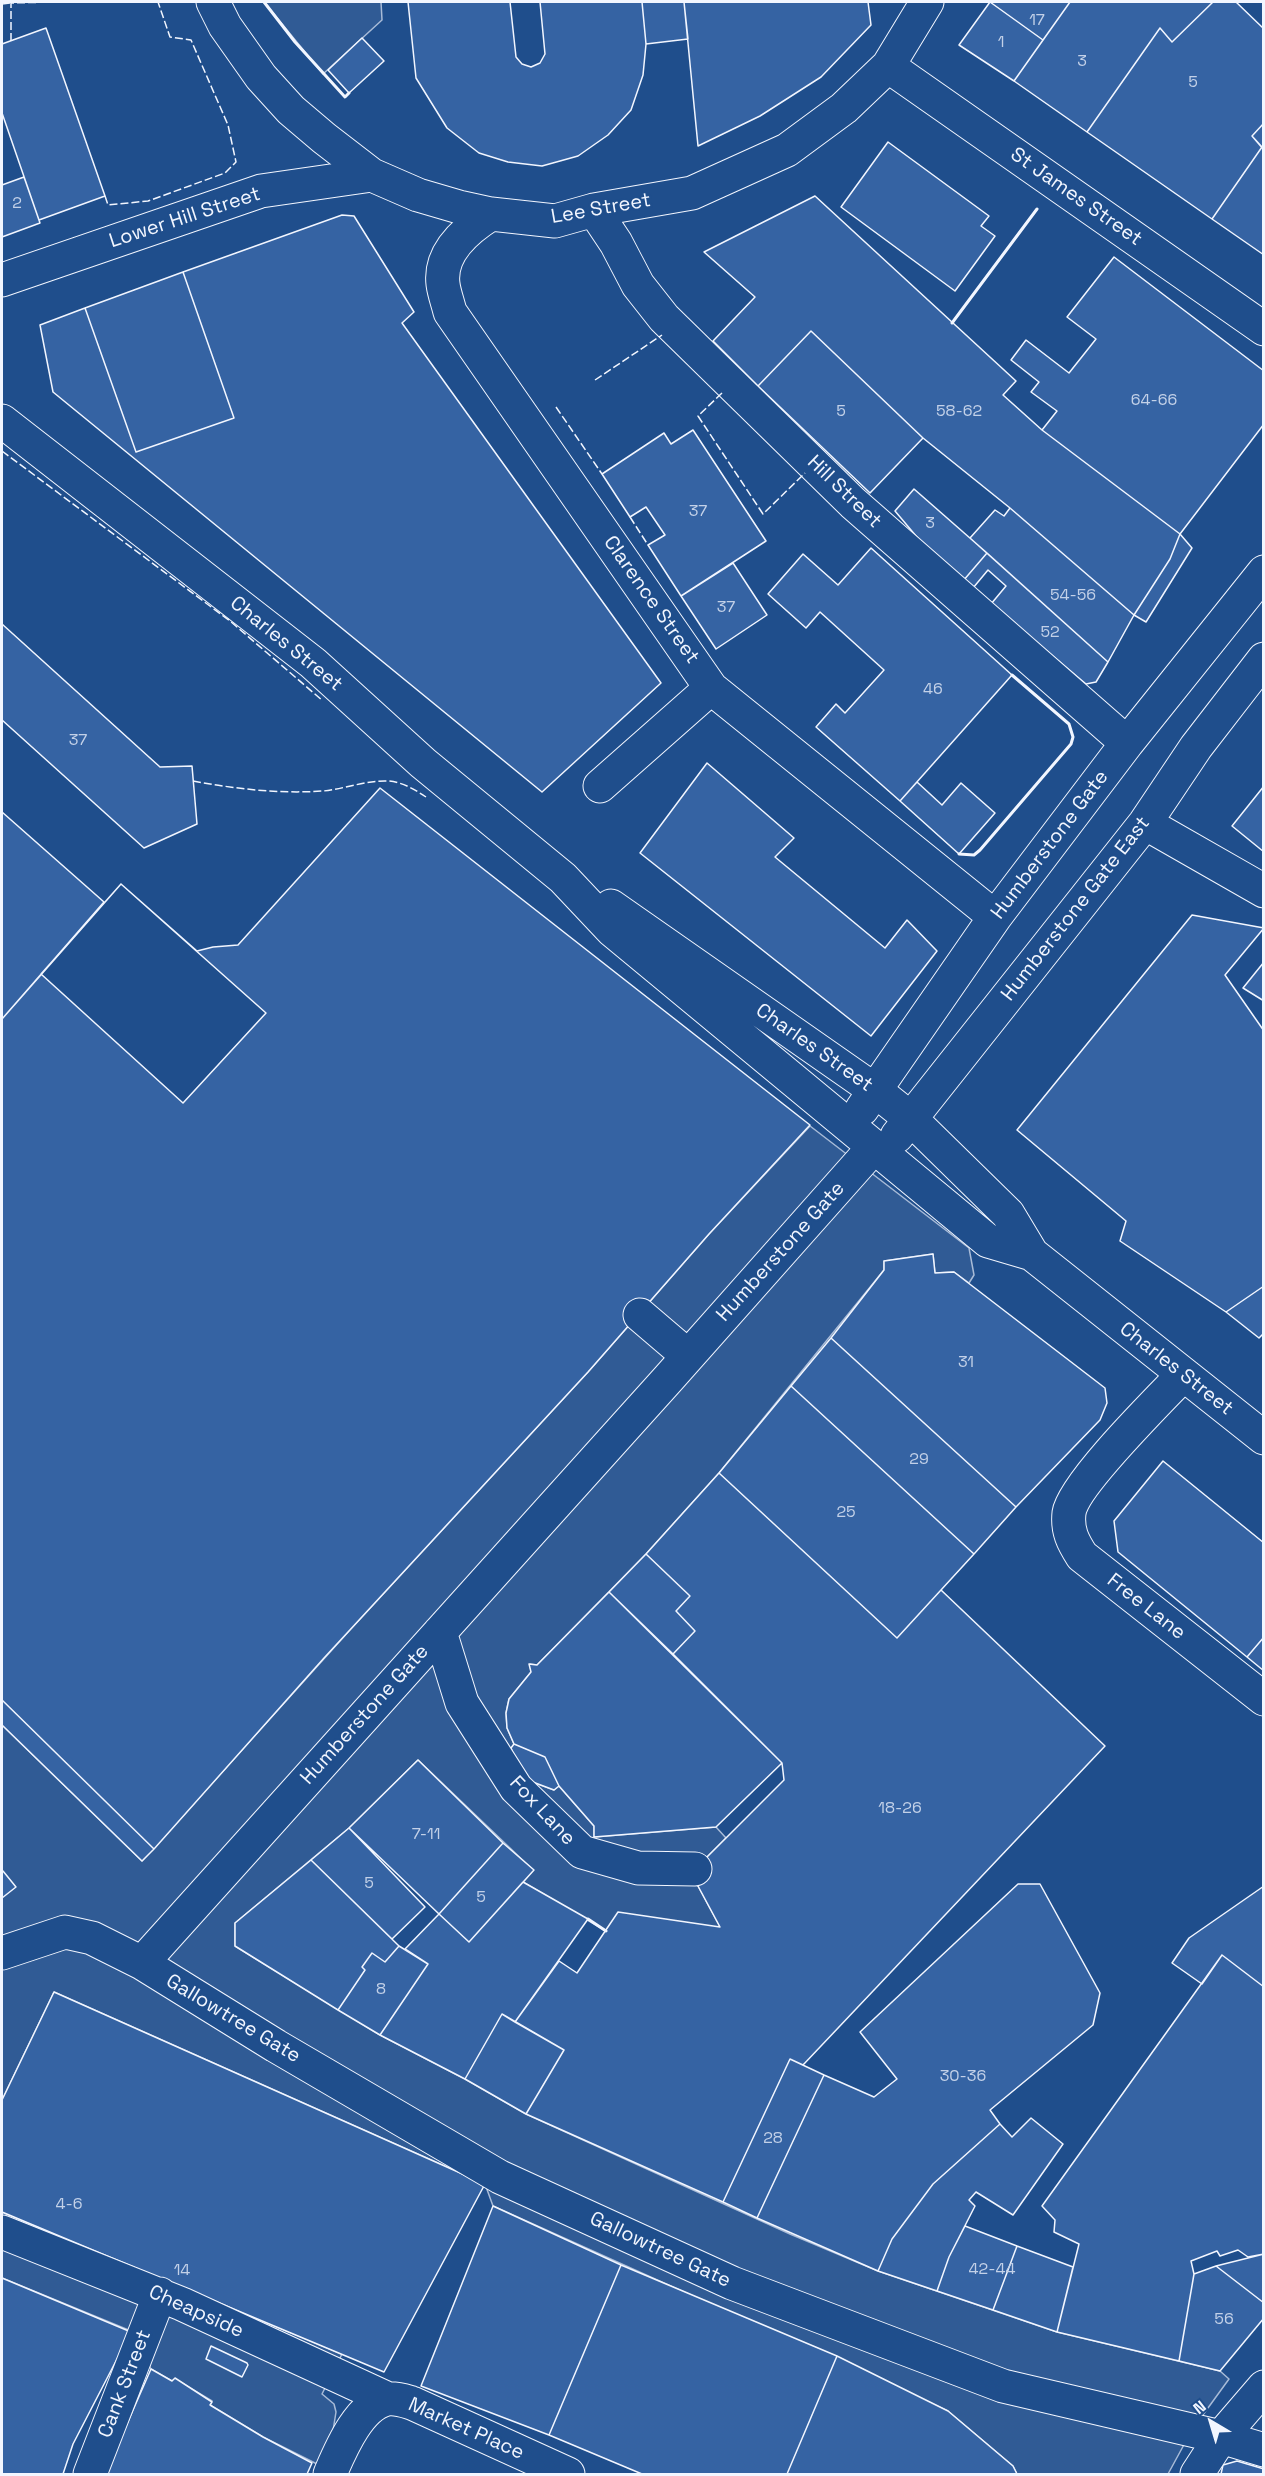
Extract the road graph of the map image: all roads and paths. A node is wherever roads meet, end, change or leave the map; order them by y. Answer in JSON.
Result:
{"nodes":[{"id":1,"x":213,"y":2,"type":"edge"},
{"id":2,"x":927,"y":2,"type":"edge"},
{"id":3,"x":888,"y":66,"type":"junction"},
{"id":4,"x":372,"y":175,"type":"junction"},
{"id":5,"x":594,"y":210,"type":"junction"},
{"id":6,"x":491,"y":214,"type":"junction"},
{"id":7,"x":2,"y":280,"type":"edge"},
{"id":8,"x":1263,"y":329,"type":"edge"},
{"id":9,"x":2,"y":421,"type":"edge"},
{"id":10,"x":1263,"y":572,"type":"edge"},
{"id":11,"x":1263,"y":659,"type":"edge"},
{"id":12,"x":711,"y":688,"type":"junction"},
{"id":13,"x":1127,"y":743,"type":"junction"},
{"id":14,"x":600,"y":786,"type":"dead end"},
{"id":15,"x":1145,"y":823,"type":"junction"},
{"id":16,"x":562,"y":878,"type":"junction"},
{"id":17,"x":1263,"y":891,"type":"edge"},
{"id":18,"x":994,"y":917,"type":"junction"},
{"id":19,"x":876,"y":1091,"type":"junction"},
{"id":20,"x":911,"y":1119,"type":"junction"},
{"id":21,"x":848,"y":1126,"type":"junction"},
{"id":22,"x":878,"y":1151,"type":"junction"},
{"id":23,"x":1032,"y":1254,"type":"junction"},
{"id":24,"x":639,"y":1315,"type":"dead end"},
{"id":25,"x":688,"y":1356,"type":"junction"},
{"id":26,"x":1183,"y":1375,"type":"junction"},
{"id":27,"x":1263,"y":1438,"type":"edge"},
{"id":28,"x":440,"y":1632,"type":"junction"},
{"id":29,"x":1263,"y":1699,"type":"edge"},
{"id":30,"x":695,"y":1869,"type":"dead end"},
{"id":31,"x":2,"y":1953,"type":"edge"},
{"id":32,"x":142,"y":1963,"type":"junction"},
{"id":33,"x":2,"y":2232,"type":"edge"},
{"id":34,"x":181,"y":2304,"type":"junction"},
{"id":35,"x":1263,"y":2387,"type":"edge"},
{"id":36,"x":388,"y":2399,"type":"junction"},
{"id":37,"x":1221,"y":2437,"type":"junction"},
{"id":38,"x":1263,"y":2450,"type":"edge"},
{"id":39,"x":90,"y":2475,"type":"edge"},
{"id":40,"x":330,"y":2475,"type":"edge"},
{"id":41,"x":568,"y":2475,"type":"edge"},
{"id":42,"x":1197,"y":2475,"type":"edge"}],
"edges":[{"from":1,"to":4,"type":"street","name":"Lee Street"},
{"from":2,"to":3,"type":"street","name":"Lee Street"},
{"from":3,"to":5,"type":"street","name":"Lee Street"},
{"from":3,"to":8,"type":"street","name":"St James Street"},
{"from":4,"to":6,"type":"street","name":"Lee Street"},
{"from":4,"to":7,"type":"street","name":"Lower Hill Street"},
{"from":5,"to":6,"type":"street","name":"Lee Street"},
{"from":5,"to":13,"type":"street","name":"Hill Street"},
{"from":6,"to":12,"type":"street","name":"Clarence Street"},
{"from":9,"to":16,"type":"street","name":"Charles Street"},
{"from":10,"to":13,"type":"street","name":"Humberstone Gate"},
{"from":11,"to":15,"type":"street","name":"Humberstone Gate East"},
{"from":12,"to":14,"type":"street"},
{"from":12,"to":18,"type":"street","name":"Clarence Street"},
{"from":13,"to":18,"type":"street","name":"Humberstone Gate"},
{"from":15,"to":17,"type":"street"},
{"from":15,"to":20,"type":"street","name":"Humberstone Gate East"},
{"from":16,"to":19,"type":"street","name":"Charles Street"},
{"from":16,"to":21,"type":"street","name":"Charles Street"},
{"from":18,"to":19,"type":"street","name":"Humberstone Gate"},
{"from":19,"to":20,"type":"street","name":"Charles Street"},
{"from":19,"to":21,"type":"street","name":"Humberstone Gate"},
{"from":20,"to":22,"type":"street","name":"Humberstone Gate East"},
{"from":20,"to":23,"type":"street","name":"Charles Street"},
{"from":21,"to":22,"type":"street","name":"Charles Street"},
{"from":22,"to":23,"type":"street","name":"Charles Street"},
{"from":22,"to":25,"type":"street","name":"Humberstone Gate"},
{"from":23,"to":26,"type":"street","name":"Charles Street"},
{"from":24,"to":25,"type":"street"},
{"from":25,"to":28,"type":"street","name":"Humberstone Gate"},
{"from":26,"to":27,"type":"street","name":"Charles Street"},
{"from":26,"to":29,"type":"street","name":"Free Lane"},
{"from":28,"to":30,"type":"street","name":"Fox Lane"},
{"from":28,"to":32,"type":"street","name":"Humberstone Gate"},
{"from":31,"to":32,"type":"street"},
{"from":32,"to":37,"type":"street","name":"Gallowtree Gate"},
{"from":33,"to":34,"type":"street","name":"Cheapside"},
{"from":34,"to":36,"type":"street","name":"Cheapside"},
{"from":34,"to":39,"type":"street","name":"Cank Street"},
{"from":35,"to":37,"type":"street"},
{"from":36,"to":40,"type":"street","name":"Market Place"},
{"from":36,"to":41,"type":"street","name":"Market Place"},
{"from":37,"to":38,"type":"street","name":"Gallowtree Gate"},
{"from":37,"to":42,"type":"street"}]}
